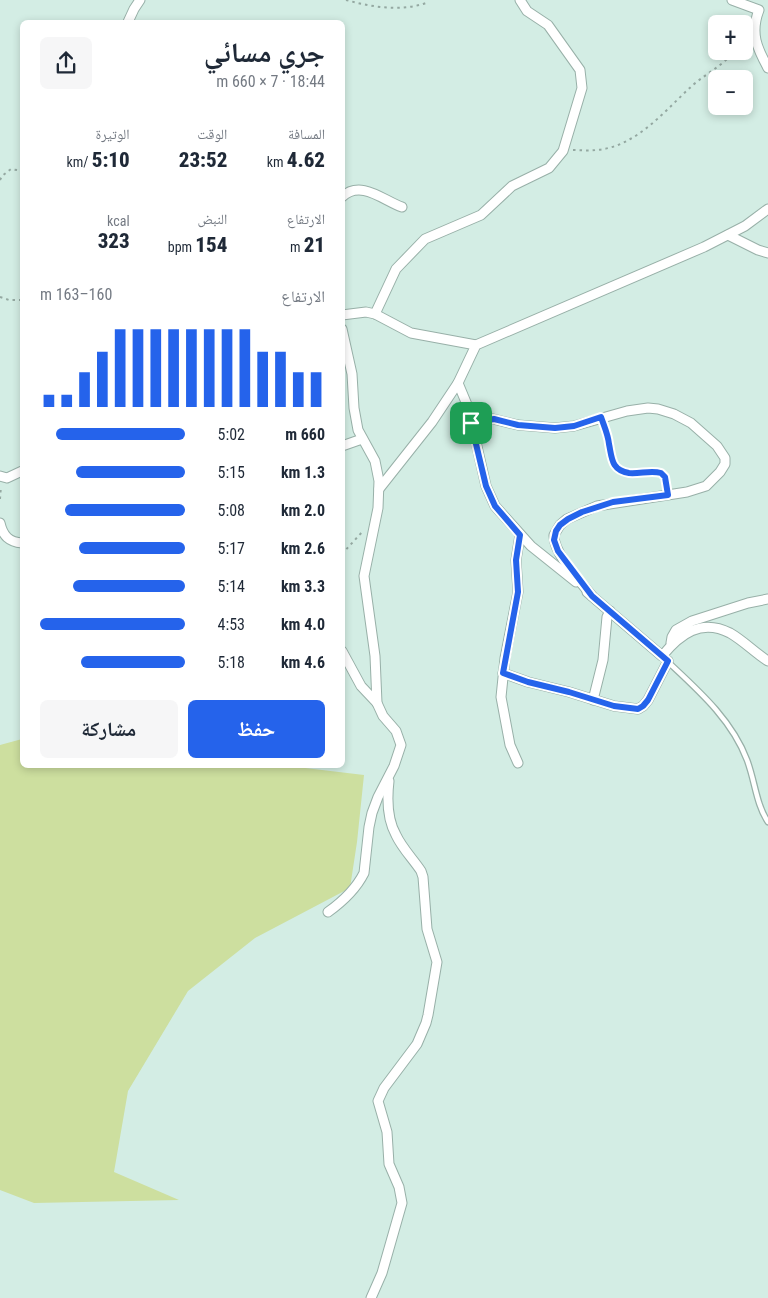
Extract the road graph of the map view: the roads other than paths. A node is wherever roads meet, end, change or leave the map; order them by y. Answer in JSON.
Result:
{"nodes":[{"id":1,"x":140,"y":0,"type":"edge"},
{"id":2,"x":520,"y":0,"type":"edge"},
{"id":3,"x":732,"y":0,"type":"edge"},
{"id":4,"x":129,"y":20,"type":"edge"},
{"id":5,"x":768,"y":68,"type":"edge"},
{"id":6,"x":345,"y":195,"type":"edge"},
{"id":7,"x":402,"y":207,"type":"dead end"},
{"id":8,"x":768,"y":210,"type":"edge"},
{"id":9,"x":728,"y":235,"type":"junction"},
{"id":10,"x":768,"y":253,"type":"edge"},
{"id":11,"x":345,"y":314,"type":"edge"},
{"id":12,"x":375,"y":314,"type":"junction"},
{"id":13,"x":345,"y":342,"type":"edge"},
{"id":14,"x":476,"y":344,"type":"junction"},
{"id":15,"x":458,"y":383,"type":"junction"},
{"id":16,"x":471,"y":423,"type":"junction"},
{"id":17,"x":362,"y":439,"type":"junction"},
{"id":18,"x":345,"y":445,"type":"edge"},
{"id":19,"x":20,"y":472,"type":"edge"},
{"id":20,"x":1,"y":477,"type":"edge"},
{"id":21,"x":378,"y":490,"type":"junction"},
{"id":22,"x":0,"y":523,"type":"edge"},
{"id":23,"x":520,"y":535,"type":"junction"},
{"id":24,"x":20,"y":542,"type":"edge"},
{"id":25,"x":592,"y":596,"type":"junction"},
{"id":26,"x":768,"y":599,"type":"edge"},
{"id":27,"x":610,"y":611,"type":"junction"},
{"id":28,"x":670,"y":646,"type":"junction"},
{"id":29,"x":345,"y":656,"type":"edge"},
{"id":30,"x":665,"y":658,"type":"junction"},
{"id":31,"x":768,"y":661,"type":"edge"},
{"id":32,"x":503,"y":673,"type":"junction"},
{"id":33,"x":593,"y":700,"type":"junction"},
{"id":34,"x":377,"y":703,"type":"junction"},
{"id":35,"x":518,"y":763,"type":"dead end"},
{"id":36,"x":389,"y":776,"type":"junction"},
{"id":37,"x":768,"y":822,"type":"edge"},
{"id":38,"x":328,"y":912,"type":"dead end"},
{"id":39,"x":371,"y":1298,"type":"edge"}],
"edges":[{"from":1,"to":4,"type":"street"},
{"from":2,"to":12,"type":"street"},
{"from":3,"to":5,"type":"street"},
{"from":6,"to":7,"type":"street"},
{"from":8,"to":9,"type":"street"},
{"from":9,"to":10,"type":"street"},
{"from":9,"to":14,"type":"street"},
{"from":11,"to":12,"type":"street"},
{"from":12,"to":14,"type":"street"},
{"from":13,"to":17,"type":"street"},
{"from":14,"to":15,"type":"street"},
{"from":15,"to":16,"type":"street"},
{"from":15,"to":21,"type":"street"},
{"from":16,"to":23,"type":"street"},
{"from":16,"to":25,"type":"street"},
{"from":17,"to":18,"type":"street"},
{"from":17,"to":21,"type":"street"},
{"from":19,"to":20,"type":"street"},
{"from":21,"to":34,"type":"street"},
{"from":22,"to":24,"type":"street"},
{"from":23,"to":25,"type":"street"},
{"from":23,"to":32,"type":"street"},
{"from":25,"to":27,"type":"street"},
{"from":26,"to":28,"type":"street"},
{"from":27,"to":30,"type":"street"},
{"from":27,"to":33,"type":"street"},
{"from":28,"to":30,"type":"street"},
{"from":28,"to":31,"type":"street"},
{"from":29,"to":34,"type":"street"},
{"from":30,"to":33,"type":"street"},
{"from":30,"to":37,"type":"lane"},
{"from":32,"to":33,"type":"street"},
{"from":32,"to":35,"type":"street"},
{"from":34,"to":36,"type":"street"},
{"from":36,"to":38,"type":"street"},
{"from":36,"to":39,"type":"street"}]}
